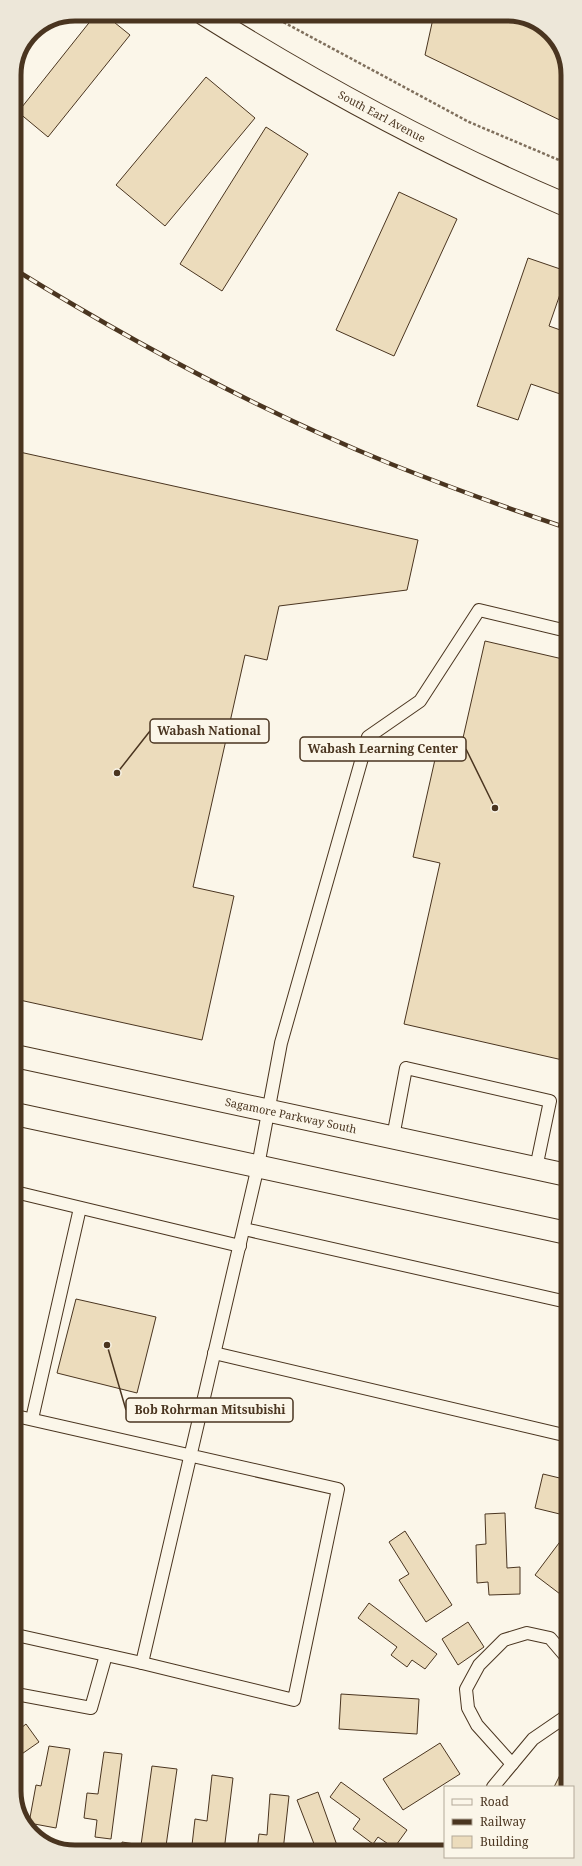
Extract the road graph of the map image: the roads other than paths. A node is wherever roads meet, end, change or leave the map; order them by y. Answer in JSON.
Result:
{"nodes":[{"id":1,"x":215,"y":21,"type":"edge"},
{"id":2,"x":561,"y":203,"type":"edge"},
{"id":3,"x":561,"y":630,"type":"edge"},
{"id":4,"x":21,"y":1057,"type":"edge"},
{"id":5,"x":270,"y":1111,"type":"junction"},
{"id":6,"x":21,"y":1115,"type":"edge"},
{"id":7,"x":393,"y":1137,"type":"junction"},
{"id":8,"x":258,"y":1166,"type":"junction"},
{"id":9,"x":536,"y":1168,"type":"junction"},
{"id":10,"x":561,"y":1174,"type":"edge"},
{"id":11,"x":21,"y":1193,"type":"edge"},
{"id":12,"x":80,"y":1208,"type":"junction"},
{"id":13,"x":244,"y":1229,"type":"junction"},
{"id":14,"x":561,"y":1232,"type":"edge"},
{"id":15,"x":240,"y":1246,"type":"junction"},
{"id":16,"x":561,"y":1301,"type":"edge"},
{"id":17,"x":214,"y":1353,"type":"junction"},
{"id":18,"x":21,"y":1417,"type":"edge"},
{"id":19,"x":32,"y":1419,"type":"junction"},
{"id":20,"x":561,"y":1434,"type":"edge"},
{"id":21,"x":191,"y":1456,"type":"junction"},
{"id":22,"x":21,"y":1636,"type":"edge"},
{"id":23,"x":561,"y":1651,"type":"edge"},
{"id":24,"x":106,"y":1655,"type":"junction"},
{"id":25,"x":142,"y":1664,"type":"junction"},
{"id":26,"x":21,"y":1695,"type":"edge"},
{"id":27,"x":561,"y":1720,"type":"edge"},
{"id":28,"x":512,"y":1764,"type":"junction"},
{"id":29,"x":494,"y":1786,"type":"edge"}],
"edges":[{"from":1,"to":2,"type":"main road","name":"South Earl Avenue"},
{"from":3,"to":5,"type":"lane"},
{"from":4,"to":5,"type":"main road","name":"Sagamore Parkway South"},
{"from":5,"to":7,"type":"main road","name":"Sagamore Parkway South"},
{"from":5,"to":8,"type":"lane"},
{"from":6,"to":8,"type":"main road"},
{"from":7,"to":9,"type":"main road","name":"Sagamore Parkway South"},
{"from":7,"to":9,"type":"lane"},
{"from":8,"to":13,"type":"lane"},
{"from":8,"to":14,"type":"main road"},
{"from":9,"to":10,"type":"main road","name":"Sagamore Parkway South"},
{"from":11,"to":12,"type":"lane"},
{"from":12,"to":15,"type":"lane"},
{"from":12,"to":19,"type":"lane"},
{"from":13,"to":15,"type":"lane"},
{"from":13,"to":16,"type":"lane"},
{"from":15,"to":17,"type":"lane"},
{"from":17,"to":20,"type":"lane"},
{"from":17,"to":21,"type":"lane"},
{"from":18,"to":19,"type":"lane"},
{"from":19,"to":21,"type":"lane"},
{"from":21,"to":25,"type":"lane"},
{"from":21,"to":25,"type":"lane"},
{"from":22,"to":24,"type":"lane"},
{"from":23,"to":28,"type":"lane"},
{"from":24,"to":25,"type":"lane"},
{"from":24,"to":26,"type":"lane"},
{"from":27,"to":28,"type":"lane"},
{"from":28,"to":29,"type":"lane"}]}
